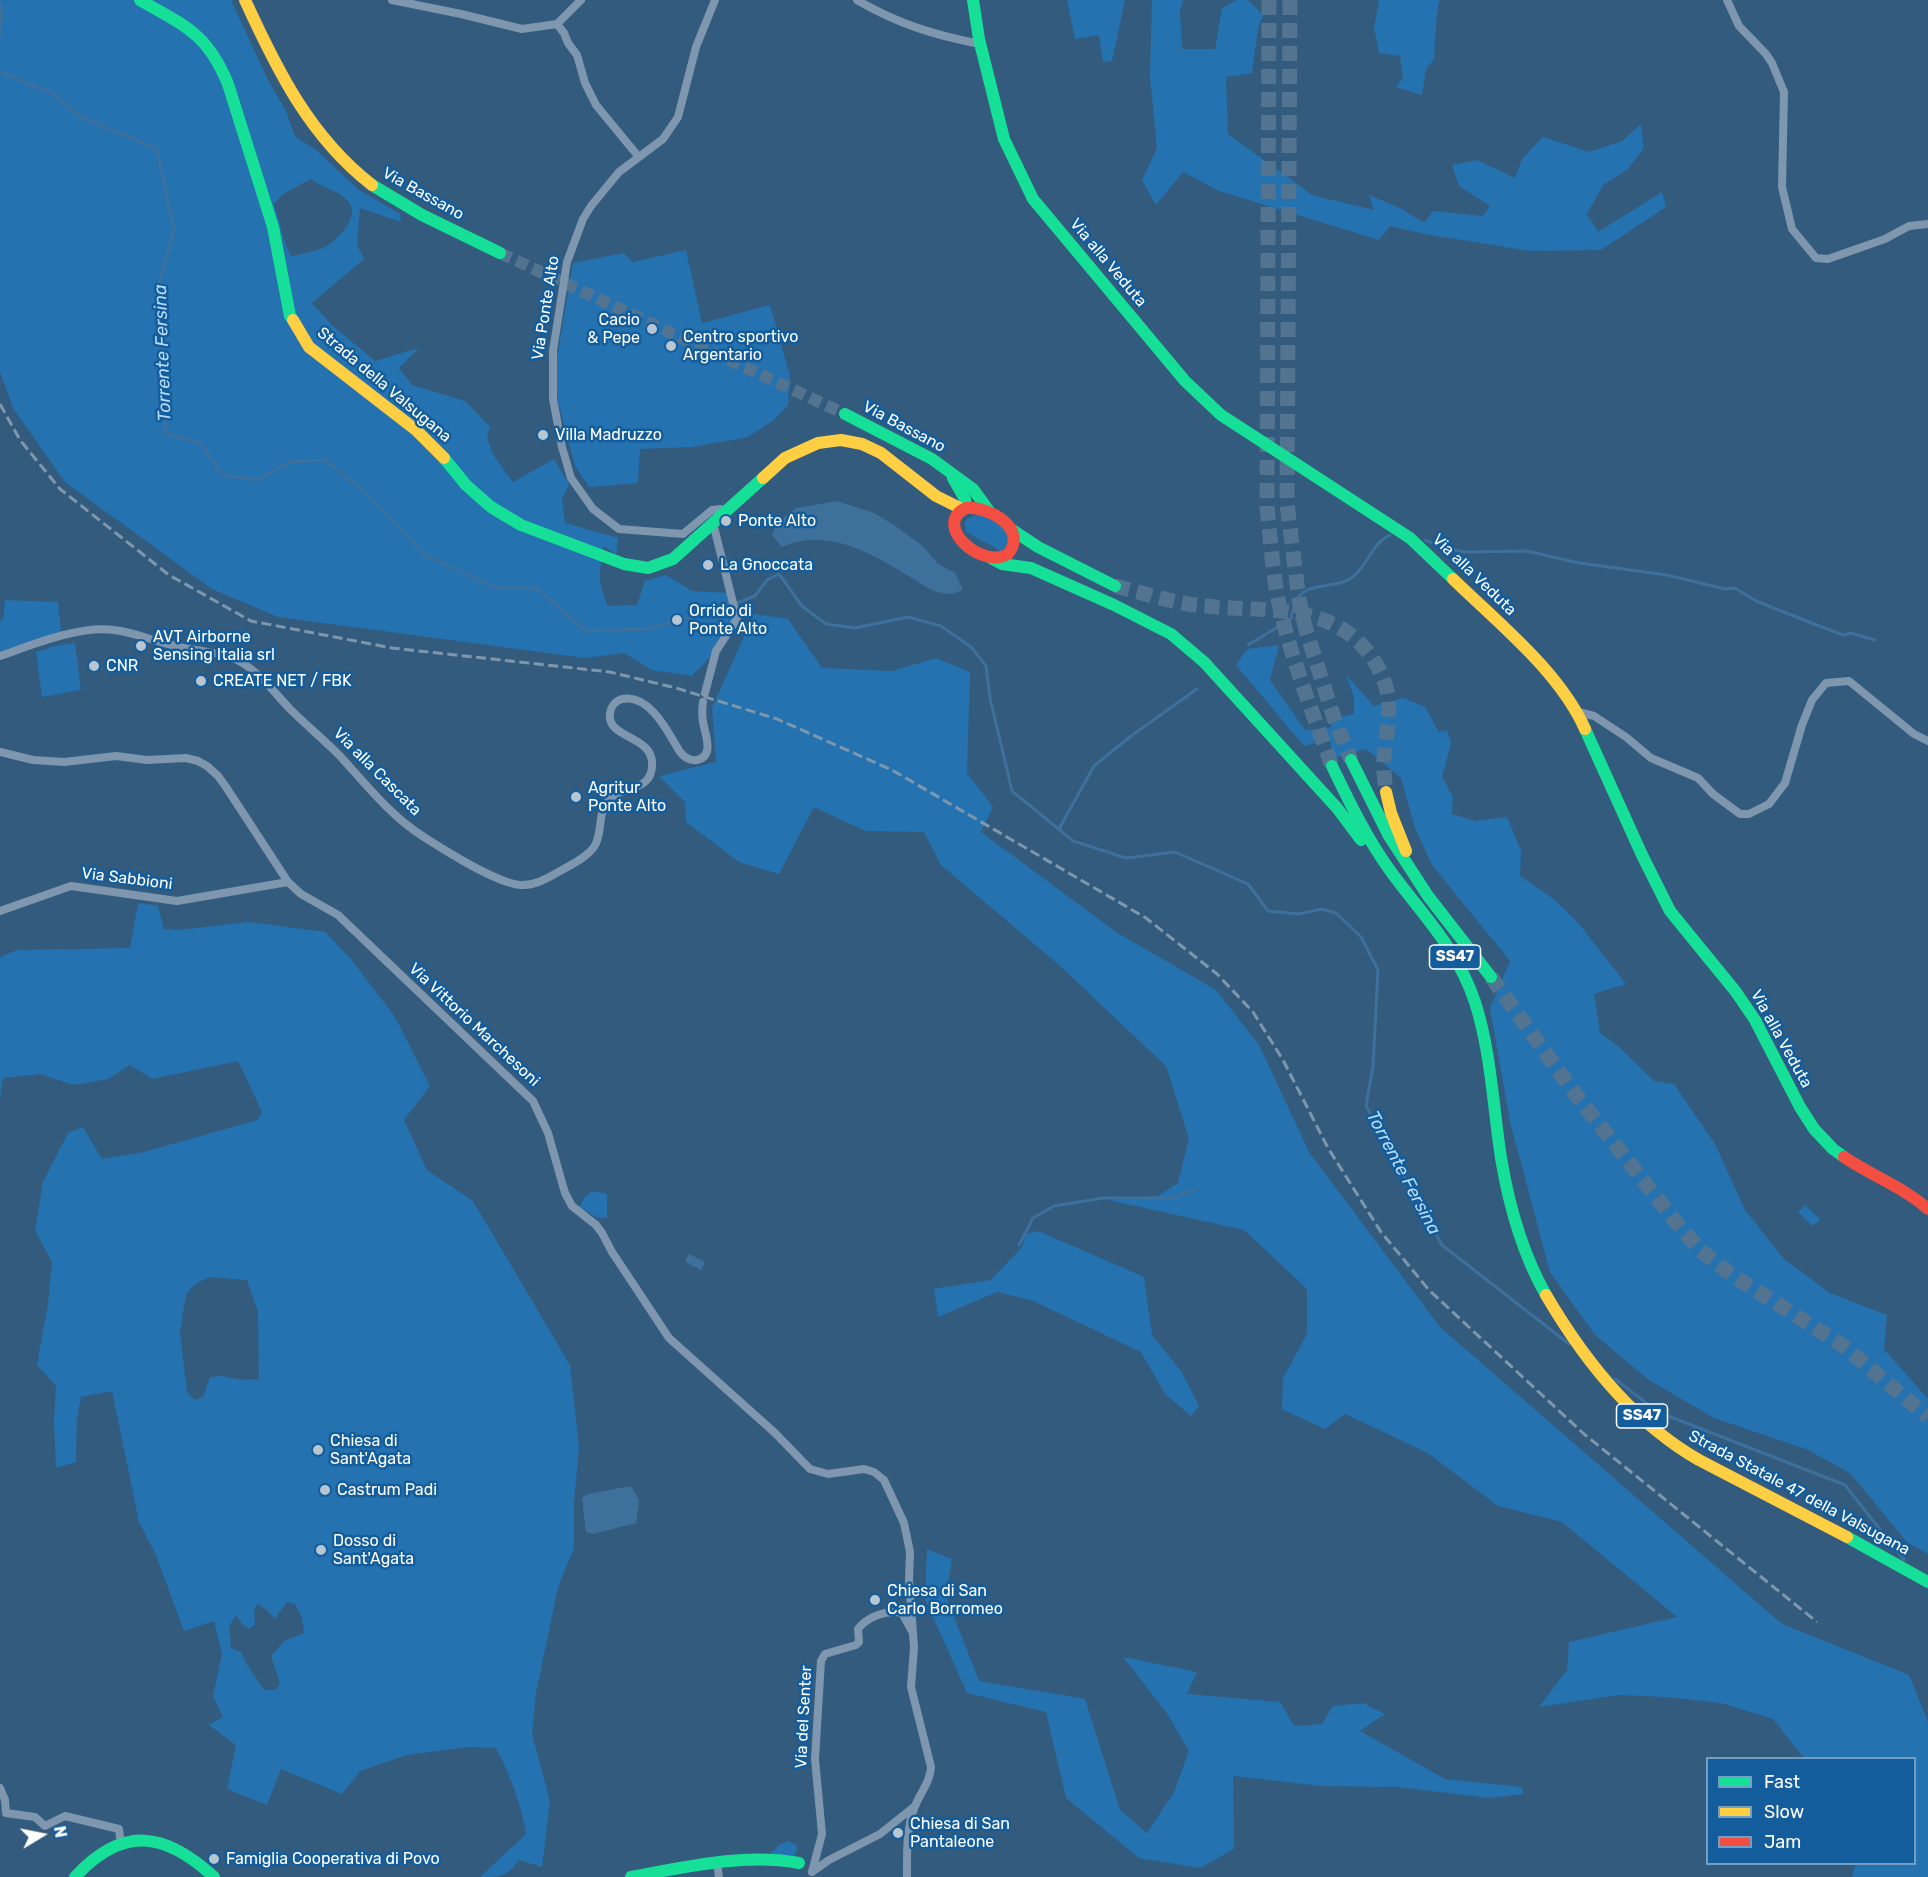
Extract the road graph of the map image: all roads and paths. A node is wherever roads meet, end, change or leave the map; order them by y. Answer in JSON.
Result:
{"nodes":[{"id":1,"x":140,"y":0,"type":"edge"},
{"id":2,"x":245,"y":0,"type":"edge"},
{"id":3,"x":392,"y":0,"type":"edge"},
{"id":4,"x":581,"y":0,"type":"edge"},
{"id":5,"x":715,"y":0,"type":"edge"},
{"id":6,"x":857,"y":0,"type":"edge"},
{"id":7,"x":973,"y":0,"type":"edge"},
{"id":8,"x":1727,"y":0,"type":"edge"},
{"id":9,"x":557,"y":24,"type":"junction"},
{"id":10,"x":980,"y":44,"type":"junction"},
{"id":11,"x":638,"y":156,"type":"junction"},
{"id":12,"x":1928,"y":224,"type":"edge"},
{"id":13,"x":500,"y":253,"type":"tunnel mouth"},
{"id":14,"x":845,"y":414,"type":"tunnel mouth"},
{"id":15,"x":947,"y":470,"type":"junction"},
{"id":16,"x":936,"y":496,"type":"junction"},
{"id":17,"x":964,"y":509,"type":"junction"},
{"id":18,"x":989,"y":511,"type":"junction"},
{"id":19,"x":724,"y":512,"type":"junction"},
{"id":20,"x":713,"y":523,"type":"junction"},
{"id":21,"x":954,"y":527,"type":"junction"},
{"id":22,"x":1011,"y":529,"type":"junction"},
{"id":23,"x":989,"y":557,"type":"junction"},
{"id":24,"x":1115,"y":586,"type":"tunnel mouth"},
{"id":25,"x":0,"y":656,"type":"edge"},
{"id":26,"x":705,"y":693,"type":"dead end"},
{"id":27,"x":703,"y":702,"type":"dead end"},
{"id":28,"x":1578,"y":712,"type":"junction"},
{"id":29,"x":1928,"y":741,"type":"edge"},
{"id":30,"x":0,"y":752,"type":"edge"},
{"id":31,"x":1351,"y":760,"type":"tunnel mouth"},
{"id":32,"x":1332,"y":766,"type":"tunnel mouth"},
{"id":33,"x":1386,"y":792,"type":"tunnel mouth"},
{"id":34,"x":1405,"y":860,"type":"junction"},
{"id":35,"x":1388,"y":869,"type":"junction"},
{"id":36,"x":288,"y":882,"type":"junction"},
{"id":37,"x":0,"y":910,"type":"edge"},
{"id":38,"x":1491,"y":977,"type":"tunnel mouth"},
{"id":39,"x":1928,"y":1209,"type":"edge"},
{"id":40,"x":1928,"y":1582,"type":"edge"},
{"id":41,"x":914,"y":1636,"type":"junction"},
{"id":42,"x":0,"y":1788,"type":"edge"},
{"id":43,"x":915,"y":1806,"type":"junction"},
{"id":44,"x":121,"y":1845,"type":"junction"},
{"id":45,"x":717,"y":1863,"type":"junction"},
{"id":46,"x":800,"y":1863,"type":"joint"},
{"id":47,"x":814,"y":1874,"type":"edge"},
{"id":48,"x":75,"y":1877,"type":"edge"},
{"id":49,"x":214,"y":1877,"type":"edge"},
{"id":50,"x":631,"y":1877,"type":"edge"},
{"id":51,"x":719,"y":1877,"type":"edge"},
{"id":52,"x":907,"y":1877,"type":"edge"}],
"edges":[{"from":1,"to":20,"type":"main road","name":"Strada della Valsugana"},
{"from":2,"to":13,"type":"main road","name":"Via Bassano"},
{"from":3,"to":9,"type":"street"},
{"from":4,"to":9,"type":"street"},
{"from":5,"to":11,"type":"street","name":"Via Ponte Alto"},
{"from":6,"to":10,"type":"street"},
{"from":7,"to":10,"type":"main road","name":"Via alla Veduta"},
{"from":8,"to":12,"type":"street"},
{"from":9,"to":11,"type":"street"},
{"from":10,"to":28,"type":"main road","name":"Via alla Veduta"},
{"from":11,"to":19,"type":"street","name":"Via Ponte Alto"},
{"from":14,"to":15,"type":"main road","name":"Via Bassano"},
{"from":15,"to":17,"type":"main road","name":"Via Bassano"},
{"from":15,"to":18,"type":"main road","name":"Via Bassano"},
{"from":16,"to":17,"type":"main road","name":"Strada della Valsugana"},
{"from":16,"to":19,"type":"main road","name":"Strada della Valsugana"},
{"from":16,"to":21,"type":"main road","name":"Strada della Valsugana"},
{"from":17,"to":18,"type":"main road","name":"Strada della Valsugana"},
{"from":17,"to":21,"type":"main road"},
{"from":18,"to":22,"type":"main road"},
{"from":19,"to":20,"type":"main road","name":"Strada della Valsugana"},
{"from":20,"to":26,"type":"street"},
{"from":21,"to":23,"type":"main road","name":"Strada della Valsugana"},
{"from":22,"to":23,"type":"main road"},
{"from":22,"to":24,"type":"main road"},
{"from":23,"to":35,"type":"main road","name":"Strada della Valsugana"},
{"from":25,"to":27,"type":"street","name":"Via alla Cascata"},
{"from":28,"to":29,"type":"street"},
{"from":28,"to":39,"type":"main road","name":"Via alla Veduta"},
{"from":30,"to":36,"type":"street","name":"Via Vittorio Marchesoni"},
{"from":31,"to":34,"type":"main road","number":"SS47"},
{"from":32,"to":35,"type":"main road","name":"Strada Statale 47 della Valsugana","number":"SS47"},
{"from":33,"to":34,"type":"main road"},
{"from":34,"to":38,"type":"main road","number":"SS47"},
{"from":35,"to":40,"type":"main road","name":"Strada Statale 47 della Valsugana","number":"SS47"},
{"from":36,"to":37,"type":"street","name":"Via Sabbioni"},
{"from":36,"to":41,"type":"street","name":"Via Vittorio Marchesoni"},
{"from":41,"to":43,"type":"street","name":"Via Vittorio Marchesoni"},
{"from":41,"to":47,"type":"street","name":"Via del Senter"},
{"from":42,"to":44,"type":"street"},
{"from":43,"to":47,"type":"street","name":"Via Vittorio Marchesoni"},
{"from":43,"to":52,"type":"street","name":"Via Vittorio Marchesoni"},
{"from":44,"to":48,"type":"main road"},
{"from":44,"to":49,"type":"main road"},
{"from":45,"to":46,"type":"main road"},
{"from":45,"to":50,"type":"main road"},
{"from":45,"to":51,"type":"street"},
{"from":46,"to":47,"type":"street"}]}
